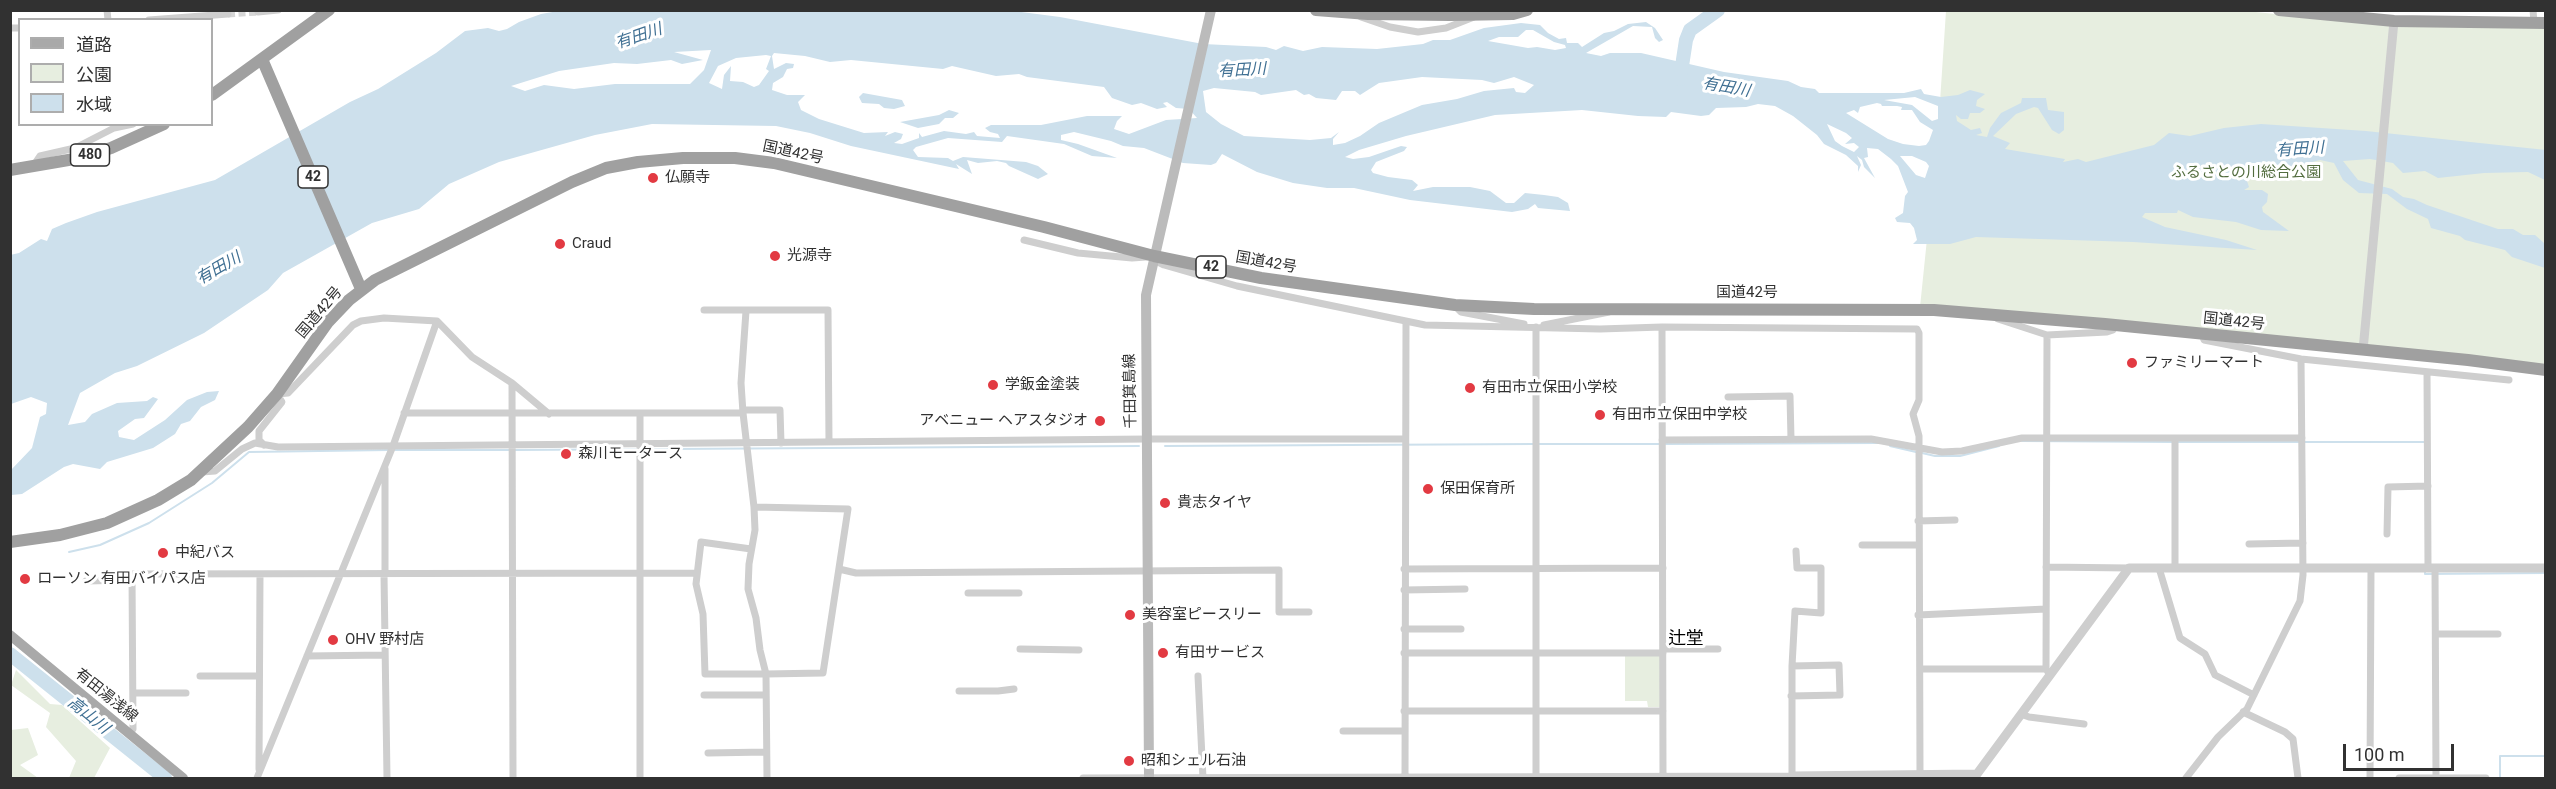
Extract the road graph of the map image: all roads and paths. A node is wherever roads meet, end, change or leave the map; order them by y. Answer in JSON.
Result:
{"nodes":[{"id":1,"x":278,"y":10,"type":"edge"},
{"id":2,"x":329,"y":10,"type":"edge"},
{"id":3,"x":1211,"y":10,"type":"edge"},
{"id":4,"x":1316,"y":10,"type":"edge"},
{"id":5,"x":1527,"y":10,"type":"edge"},
{"id":6,"x":2279,"y":10,"type":"edge"},
{"id":7,"x":258,"y":12,"type":"dead end"},
{"id":8,"x":228,"y":14,"type":"dead end"},
{"id":9,"x":175,"y":18,"type":"edge"},
{"id":10,"x":2538,"y":19,"type":"edge"},
{"id":11,"x":2393,"y":25,"type":"junction"},
{"id":12,"x":262,"y":59,"type":"junction"},
{"id":13,"x":213,"y":94,"type":"edge"},
{"id":14,"x":114,"y":126,"type":"edge"},
{"id":15,"x":160,"y":126,"type":"edge"},
{"id":16,"x":33,"y":167,"type":"junction"},
{"id":17,"x":10,"y":170,"type":"edge"},
{"id":18,"x":1024,"y":240,"type":"dead end"},
{"id":19,"x":1155,"y":254,"type":"junction"},
{"id":20,"x":360,"y":286,"type":"junction"},
{"id":21,"x":1455,"y":305,"type":"junction"},
{"id":22,"x":1613,"y":308,"type":"junction"},
{"id":23,"x":704,"y":310,"type":"dead end"},
{"id":24,"x":746,"y":311,"type":"junction"},
{"id":25,"x":1997,"y":314,"type":"junction"},
{"id":26,"x":437,"y":321,"type":"junction"},
{"id":27,"x":1406,"y":322,"type":"junction"},
{"id":28,"x":2115,"y":325,"type":"junction"},
{"id":29,"x":1536,"y":327,"type":"junction"},
{"id":30,"x":1662,"y":327,"type":"junction"},
{"id":31,"x":2047,"y":334,"type":"junction"},
{"id":32,"x":2202,"y":334,"type":"junction"},
{"id":33,"x":2363,"y":346,"type":"junction"},
{"id":34,"x":2301,"y":359,"type":"junction"},
{"id":35,"x":2546,"y":370,"type":"edge"},
{"id":36,"x":2427,"y":373,"type":"junction"},
{"id":37,"x":2509,"y":380,"type":"dead end"},
{"id":38,"x":512,"y":383,"type":"junction"},
{"id":39,"x":282,"y":396,"type":"junction"},
{"id":40,"x":1728,"y":397,"type":"dead end"},
{"id":41,"x":743,"y":411,"type":"junction"},
{"id":42,"x":404,"y":413,"type":"junction"},
{"id":43,"x":640,"y":413,"type":"junction"},
{"id":44,"x":512,"y":414,"type":"junction"},
{"id":45,"x":549,"y":414,"type":"junction"},
{"id":46,"x":2175,"y":438,"type":"junction"},
{"id":47,"x":2302,"y":438,"type":"junction"},
{"id":48,"x":1147,"y":439,"type":"junction"},
{"id":49,"x":2047,"y":439,"type":"junction"},
{"id":50,"x":1404,"y":440,"type":"junction"},
{"id":51,"x":1662,"y":440,"type":"junction"},
{"id":52,"x":1791,"y":440,"type":"junction"},
{"id":53,"x":830,"y":442,"type":"junction"},
{"id":54,"x":747,"y":443,"type":"junction"},
{"id":55,"x":781,"y":443,"type":"junction"},
{"id":56,"x":264,"y":444,"type":"junction"},
{"id":57,"x":511,"y":444,"type":"junction"},
{"id":58,"x":639,"y":445,"type":"junction"},
{"id":59,"x":393,"y":446,"type":"junction"},
{"id":60,"x":1918,"y":448,"type":"junction"},
{"id":61,"x":385,"y":464,"type":"junction"},
{"id":62,"x":202,"y":472,"type":"junction"},
{"id":63,"x":2428,"y":486,"type":"junction"},
{"id":64,"x":754,"y":507,"type":"junction"},
{"id":65,"x":1955,"y":520,"type":"dead end"},
{"id":66,"x":1918,"y":521,"type":"junction"},
{"id":67,"x":2387,"y":534,"type":"dead end"},
{"id":68,"x":10,"y":542,"type":"edge"},
{"id":69,"x":2302,"y":543,"type":"junction"},
{"id":70,"x":2249,"y":544,"type":"dead end"},
{"id":71,"x":1862,"y":545,"type":"dead end"},
{"id":72,"x":1917,"y":545,"type":"junction"},
{"id":73,"x":751,"y":549,"type":"junction"},
{"id":74,"x":1796,"y":551,"type":"dead end"},
{"id":75,"x":2046,"y":567,"type":"junction"},
{"id":76,"x":1664,"y":568,"type":"junction"},
{"id":77,"x":2129,"y":568,"type":"junction"},
{"id":78,"x":2159,"y":568,"type":"junction"},
{"id":79,"x":2175,"y":568,"type":"junction"},
{"id":80,"x":2303,"y":568,"type":"junction"},
{"id":81,"x":2371,"y":568,"type":"junction"},
{"id":82,"x":2432,"y":568,"type":"junction"},
{"id":83,"x":2546,"y":568,"type":"edge"},
{"id":84,"x":839,"y":569,"type":"junction"},
{"id":85,"x":1404,"y":569,"type":"junction"},
{"id":86,"x":1535,"y":569,"type":"junction"},
{"id":87,"x":1147,"y":570,"type":"junction"},
{"id":88,"x":639,"y":573,"type":"junction"},
{"id":89,"x":697,"y":573,"type":"junction"},
{"id":90,"x":260,"y":574,"type":"junction"},
{"id":91,"x":340,"y":574,"type":"junction"},
{"id":92,"x":385,"y":574,"type":"junction"},
{"id":93,"x":512,"y":574,"type":"junction"},
{"id":94,"x":132,"y":580,"type":"junction"},
{"id":95,"x":86,"y":581,"type":"dead end"},
{"id":96,"x":1404,"y":590,"type":"junction"},
{"id":97,"x":1465,"y":590,"type":"dead end"},
{"id":98,"x":968,"y":592,"type":"dead end"},
{"id":99,"x":1019,"y":592,"type":"dead end"},
{"id":100,"x":2046,"y":609,"type":"junction"},
{"id":101,"x":1309,"y":612,"type":"dead end"},
{"id":102,"x":1918,"y":615,"type":"junction"},
{"id":103,"x":1404,"y":629,"type":"junction"},
{"id":104,"x":1461,"y":629,"type":"dead end"},
{"id":105,"x":2498,"y":633,"type":"dead end"},
{"id":106,"x":2436,"y":634,"type":"junction"},
{"id":107,"x":10,"y":635,"type":"edge"},
{"id":108,"x":1020,"y":649,"type":"dead end"},
{"id":109,"x":1718,"y":649,"type":"dead end"},
{"id":110,"x":1079,"y":650,"type":"dead end"},
{"id":111,"x":1663,"y":651,"type":"junction"},
{"id":112,"x":1535,"y":652,"type":"junction"},
{"id":113,"x":1404,"y":653,"type":"junction"},
{"id":114,"x":385,"y":655,"type":"junction"},
{"id":115,"x":307,"y":656,"type":"junction"},
{"id":116,"x":1792,"y":666,"type":"junction"},
{"id":117,"x":1920,"y":669,"type":"junction"},
{"id":118,"x":2048,"y":672,"type":"junction"},
{"id":119,"x":766,"y":674,"type":"junction"},
{"id":120,"x":200,"y":676,"type":"dead end"},
{"id":121,"x":259,"y":676,"type":"junction"},
{"id":122,"x":1198,"y":676,"type":"dead end"},
{"id":123,"x":1014,"y":688,"type":"dead end"},
{"id":124,"x":959,"y":691,"type":"dead end"},
{"id":125,"x":133,"y":693,"type":"junction"},
{"id":126,"x":186,"y":693,"type":"dead end"},
{"id":127,"x":2254,"y":694,"type":"junction"},
{"id":128,"x":704,"y":695,"type":"dead end"},
{"id":129,"x":766,"y":695,"type":"junction"},
{"id":130,"x":1791,"y":696,"type":"junction"},
{"id":131,"x":1535,"y":710,"type":"junction"},
{"id":132,"x":1404,"y":711,"type":"junction"},
{"id":133,"x":1663,"y":711,"type":"junction"},
{"id":134,"x":2243,"y":712,"type":"junction"},
{"id":135,"x":2021,"y":714,"type":"junction"},
{"id":136,"x":2084,"y":724,"type":"dead end"},
{"id":137,"x":1343,"y":731,"type":"dead end"},
{"id":138,"x":1404,"y":731,"type":"junction"},
{"id":139,"x":129,"y":734,"type":"junction"},
{"id":140,"x":766,"y":752,"type":"junction"},
{"id":141,"x":708,"y":753,"type":"dead end"},
{"id":142,"x":258,"y":776,"type":"edge"},
{"id":143,"x":1920,"y":776,"type":"junction"},
{"id":144,"x":1792,"y":777,"type":"edge"},
{"id":145,"x":1980,"y":777,"type":"edge"},
{"id":146,"x":183,"y":778,"type":"edge"},
{"id":147,"x":387,"y":778,"type":"edge"},
{"id":148,"x":513,"y":778,"type":"edge"},
{"id":149,"x":640,"y":778,"type":"edge"},
{"id":150,"x":767,"y":778,"type":"edge"},
{"id":151,"x":1083,"y":778,"type":"edge"},
{"id":152,"x":1149,"y":778,"type":"edge"},
{"id":153,"x":1203,"y":778,"type":"edge"},
{"id":154,"x":1405,"y":778,"type":"edge"},
{"id":155,"x":1536,"y":778,"type":"edge"},
{"id":156,"x":1663,"y":778,"type":"edge"},
{"id":157,"x":2186,"y":778,"type":"edge"},
{"id":158,"x":2298,"y":778,"type":"edge"},
{"id":159,"x":2370,"y":778,"type":"edge"},
{"id":160,"x":2399,"y":778,"type":"edge"},
{"id":161,"x":2436,"y":778,"type":"edge"},
{"id":162,"x":2486,"y":778,"type":"edge"}],
"edges":[{"from":1,"to":7,"type":"street"},
{"from":2,"to":12,"type":"highway"},
{"from":3,"to":19,"type":"main road","name":"千田箕島線"},
{"from":4,"to":5,"type":"highway"},
{"from":6,"to":11,"type":"highway"},
{"from":8,"to":9,"type":"street"},
{"from":10,"to":11,"type":"highway"},
{"from":11,"to":33,"type":"street"},
{"from":12,"to":13,"type":"highway"},
{"from":12,"to":20,"type":"highway","number":"42"},
{"from":14,"to":16,"type":"street"},
{"from":15,"to":16,"type":"highway","number":"480"},
{"from":16,"to":17,"type":"highway","number":"480"},
{"from":18,"to":19,"type":"street"},
{"from":19,"to":20,"type":"highway","name":"国道42号","number":"42"},
{"from":19,"to":21,"type":"highway","name":"国道42号","number":"42"},
{"from":19,"to":27,"type":"street"},
{"from":19,"to":48,"type":"main road","name":"千田箕島線"},
{"from":20,"to":39,"type":"highway","name":"国道42号","number":"42"},
{"from":21,"to":22,"type":"highway","name":"国道42号","number":"42"},
{"from":21,"to":29,"type":"street"},
{"from":22,"to":25,"type":"highway","name":"国道42号","number":"42"},
{"from":22,"to":29,"type":"street"},
{"from":23,"to":24,"type":"street"},
{"from":24,"to":41,"type":"street"},
{"from":24,"to":53,"type":"street"},
{"from":25,"to":28,"type":"highway","name":"国道42号","number":"42"},
{"from":25,"to":31,"type":"street"},
{"from":26,"to":38,"type":"street"},
{"from":26,"to":39,"type":"street"},
{"from":26,"to":42,"type":"street"},
{"from":27,"to":29,"type":"street"},
{"from":27,"to":50,"type":"street"},
{"from":28,"to":31,"type":"street"},
{"from":28,"to":32,"type":"highway","name":"国道42号","number":"42"},
{"from":29,"to":30,"type":"street"},
{"from":29,"to":86,"type":"street"},
{"from":30,"to":51,"type":"street"},
{"from":30,"to":60,"type":"street"},
{"from":31,"to":49,"type":"street"},
{"from":32,"to":33,"type":"highway","name":"国道42号","number":"42"},
{"from":32,"to":34,"type":"street"},
{"from":33,"to":35,"type":"highway","name":"国道42号","number":"42"},
{"from":34,"to":36,"type":"street"},
{"from":34,"to":47,"type":"street"},
{"from":36,"to":37,"type":"street"},
{"from":36,"to":63,"type":"street"},
{"from":38,"to":44,"type":"street"},
{"from":38,"to":45,"type":"street"},
{"from":39,"to":56,"type":"street"},
{"from":39,"to":62,"type":"highway","name":"国道42号","number":"42"},
{"from":40,"to":52,"type":"street"},
{"from":41,"to":43,"type":"street"},
{"from":41,"to":54,"type":"street"},
{"from":41,"to":55,"type":"street"},
{"from":42,"to":44,"type":"street"},
{"from":42,"to":59,"type":"street"},
{"from":43,"to":45,"type":"street"},
{"from":43,"to":58,"type":"street"},
{"from":44,"to":45,"type":"street"},
{"from":44,"to":57,"type":"street"},
{"from":46,"to":47,"type":"street"},
{"from":46,"to":49,"type":"street"},
{"from":46,"to":79,"type":"street"},
{"from":47,"to":69,"type":"street"},
{"from":48,"to":50,"type":"street"},
{"from":48,"to":53,"type":"street"},
{"from":48,"to":87,"type":"main road","name":"千田箕島線"},
{"from":49,"to":60,"type":"street"},
{"from":49,"to":75,"type":"street"},
{"from":50,"to":85,"type":"street"},
{"from":51,"to":52,"type":"street"},
{"from":51,"to":76,"type":"street"},
{"from":52,"to":60,"type":"street"},
{"from":53,"to":55,"type":"street"},
{"from":54,"to":55,"type":"street"},
{"from":54,"to":58,"type":"street"},
{"from":54,"to":64,"type":"street"},
{"from":56,"to":59,"type":"street"},
{"from":56,"to":62,"type":"street"},
{"from":57,"to":58,"type":"street"},
{"from":57,"to":59,"type":"street"},
{"from":57,"to":93,"type":"street"},
{"from":58,"to":88,"type":"street"},
{"from":59,"to":61,"type":"street"},
{"from":60,"to":66,"type":"street"},
{"from":61,"to":91,"type":"street"},
{"from":61,"to":92,"type":"street"},
{"from":62,"to":68,"type":"highway","name":"国道42号","number":"42"},
{"from":63,"to":67,"type":"street"},
{"from":63,"to":82,"type":"street"},
{"from":64,"to":73,"type":"street"},
{"from":64,"to":84,"type":"street"},
{"from":65,"to":66,"type":"street"},
{"from":66,"to":72,"type":"street"},
{"from":69,"to":70,"type":"street"},
{"from":69,"to":80,"type":"street"},
{"from":71,"to":72,"type":"street"},
{"from":72,"to":102,"type":"street"},
{"from":73,"to":89,"type":"street"},
{"from":73,"to":119,"type":"street"},
{"from":74,"to":116,"type":"street"},
{"from":75,"to":77,"type":"street"},
{"from":75,"to":100,"type":"street"},
{"from":76,"to":86,"type":"street"},
{"from":76,"to":111,"type":"street"},
{"from":77,"to":78,"type":"street"},
{"from":77,"to":118,"type":"street"},
{"from":78,"to":79,"type":"street"},
{"from":78,"to":127,"type":"street"},
{"from":79,"to":80,"type":"street"},
{"from":80,"to":81,"type":"street"},
{"from":80,"to":127,"type":"street"},
{"from":81,"to":82,"type":"street"},
{"from":81,"to":159,"type":"street"},
{"from":82,"to":83,"type":"street"},
{"from":82,"to":106,"type":"street"},
{"from":84,"to":87,"type":"street"},
{"from":84,"to":119,"type":"street"},
{"from":85,"to":86,"type":"street"},
{"from":85,"to":96,"type":"street"},
{"from":86,"to":112,"type":"street"},
{"from":87,"to":101,"type":"street"},
{"from":87,"to":152,"type":"main road","name":"千田箕島線"},
{"from":88,"to":89,"type":"street"},
{"from":88,"to":93,"type":"street"},
{"from":88,"to":149,"type":"street"},
{"from":89,"to":119,"type":"street"},
{"from":90,"to":91,"type":"street"},
{"from":90,"to":94,"type":"street"},
{"from":90,"to":121,"type":"street"},
{"from":91,"to":92,"type":"street"},
{"from":91,"to":115,"type":"street"},
{"from":92,"to":93,"type":"street"},
{"from":92,"to":114,"type":"street"},
{"from":93,"to":148,"type":"street"},
{"from":94,"to":95,"type":"street"},
{"from":94,"to":125,"type":"street"},
{"from":96,"to":97,"type":"street"},
{"from":96,"to":103,"type":"street"},
{"from":98,"to":99,"type":"street"},
{"from":100,"to":102,"type":"street"},
{"from":100,"to":118,"type":"street"},
{"from":102,"to":117,"type":"street"},
{"from":103,"to":104,"type":"street"},
{"from":103,"to":113,"type":"street"},
{"from":105,"to":106,"type":"street"},
{"from":106,"to":161,"type":"street"},
{"from":107,"to":139,"type":"main road","name":"有田湯浅線"},
{"from":108,"to":110,"type":"street"},
{"from":109,"to":111,"type":"street"},
{"from":111,"to":112,"type":"street"},
{"from":111,"to":133,"type":"street"},
{"from":112,"to":113,"type":"street"},
{"from":112,"to":131,"type":"street"},
{"from":113,"to":132,"type":"street"},
{"from":114,"to":115,"type":"street"},
{"from":114,"to":147,"type":"street"},
{"from":115,"to":142,"type":"street"},
{"from":116,"to":130,"type":"street"},
{"from":116,"to":130,"type":"street"},
{"from":117,"to":118,"type":"street"},
{"from":117,"to":143,"type":"street"},
{"from":118,"to":135,"type":"street"},
{"from":119,"to":129,"type":"street"},
{"from":120,"to":121,"type":"street"},
{"from":121,"to":142,"type":"street"},
{"from":122,"to":153,"type":"street"},
{"from":123,"to":124,"type":"street"},
{"from":125,"to":126,"type":"street"},
{"from":125,"to":139,"type":"street"},
{"from":127,"to":134,"type":"street"},
{"from":128,"to":129,"type":"street"},
{"from":129,"to":140,"type":"street"},
{"from":130,"to":144,"type":"street"},
{"from":131,"to":132,"type":"street"},
{"from":131,"to":133,"type":"street"},
{"from":131,"to":155,"type":"street"},
{"from":132,"to":138,"type":"street"},
{"from":133,"to":156,"type":"street"},
{"from":134,"to":157,"type":"street"},
{"from":134,"to":158,"type":"street"},
{"from":135,"to":136,"type":"street"},
{"from":135,"to":145,"type":"street"},
{"from":137,"to":138,"type":"street"},
{"from":138,"to":154,"type":"street"},
{"from":139,"to":146,"type":"main road","name":"有田湯浅線"},
{"from":140,"to":141,"type":"street"},
{"from":140,"to":150,"type":"street"},
{"from":143,"to":144,"type":"street"},
{"from":143,"to":145,"type":"street"},
{"from":144,"to":156,"type":"street"},
{"from":151,"to":152,"type":"street"},
{"from":152,"to":153,"type":"street"},
{"from":153,"to":154,"type":"street"},
{"from":154,"to":155,"type":"street"},
{"from":155,"to":156,"type":"street"},
{"from":160,"to":161,"type":"street"},
{"from":161,"to":162,"type":"street"}]}
